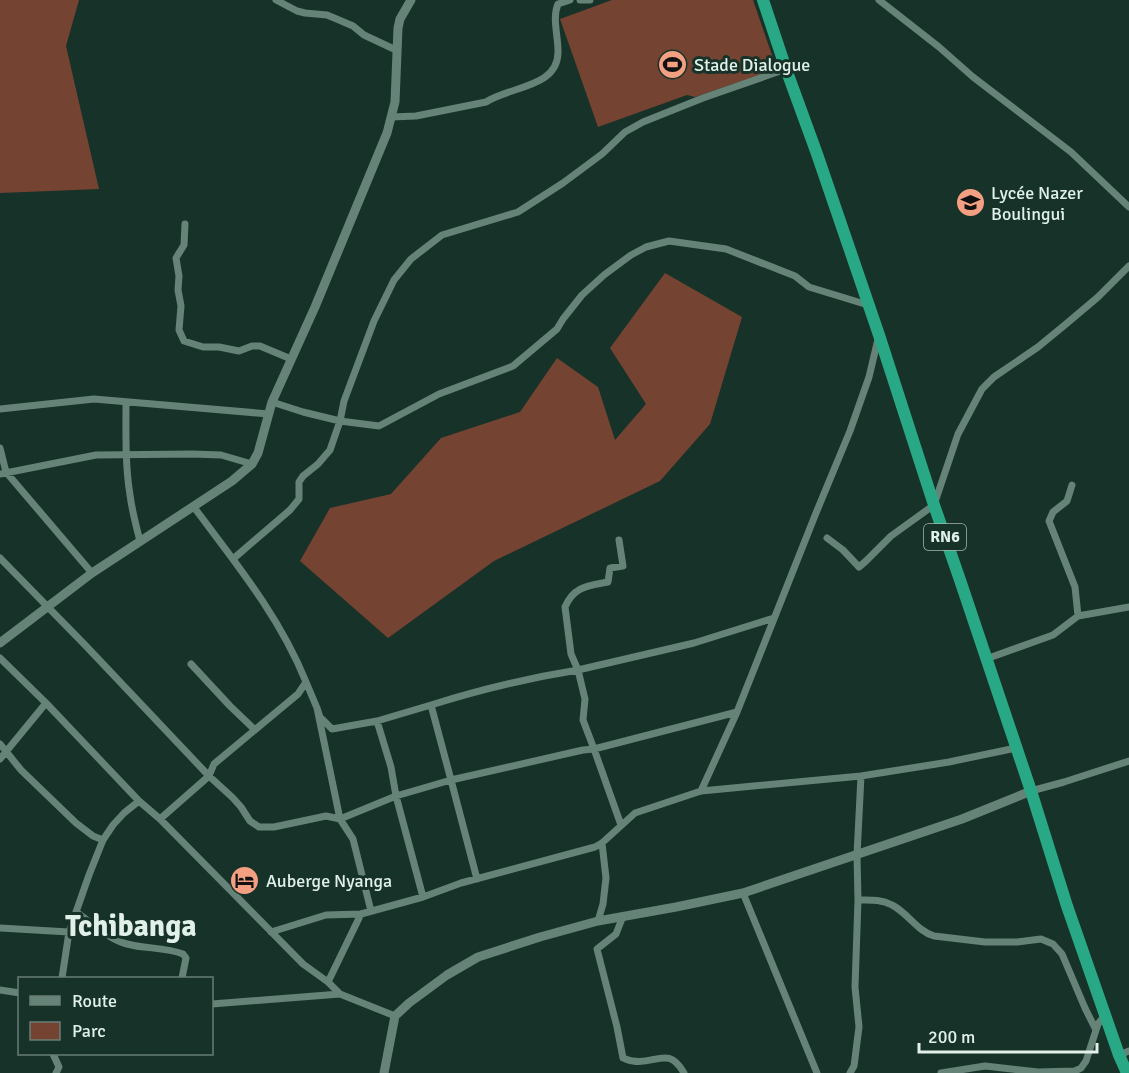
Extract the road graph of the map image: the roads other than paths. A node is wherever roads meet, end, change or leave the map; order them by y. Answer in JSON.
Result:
{"nodes":[{"id":1,"x":276,"y":0,"type":"edge"},
{"id":2,"x":411,"y":0,"type":"edge"},
{"id":3,"x":570,"y":0,"type":"edge"},
{"id":4,"x":580,"y":0,"type":"edge"},
{"id":5,"x":590,"y":0,"type":"edge"},
{"id":6,"x":764,"y":0,"type":"edge"},
{"id":7,"x":879,"y":0,"type":"edge"},
{"id":8,"x":396,"y":50,"type":"junction"},
{"id":9,"x":786,"y":69,"type":"junction"},
{"id":10,"x":391,"y":117,"type":"junction"},
{"id":11,"x":1129,"y":207,"type":"edge"},
{"id":12,"x":185,"y":224,"type":"dead end"},
{"id":13,"x":1129,"y":266,"type":"edge"},
{"id":14,"x":868,"y":305,"type":"junction"},
{"id":15,"x":879,"y":335,"type":"junction"},
{"id":16,"x":291,"y":359,"type":"junction"},
{"id":17,"x":126,"y":402,"type":"junction"},
{"id":18,"x":272,"y":402,"type":"junction"},
{"id":19,"x":0,"y":409,"type":"edge"},
{"id":20,"x":269,"y":414,"type":"junction"},
{"id":21,"x":340,"y":421,"type":"junction"},
{"id":22,"x":0,"y":448,"type":"edge"},
{"id":23,"x":126,"y":454,"type":"junction"},
{"id":24,"x":252,"y":464,"type":"junction"},
{"id":25,"x":3,"y":473,"type":"edge"},
{"id":26,"x":1072,"y":485,"type":"dead end"},
{"id":27,"x":934,"y":505,"type":"junction"},
{"id":28,"x":193,"y":506,"type":"junction"},
{"id":29,"x":827,"y":538,"type":"dead end"},
{"id":30,"x":619,"y":540,"type":"dead end"},
{"id":31,"x":140,"y":541,"type":"junction"},
{"id":32,"x":0,"y":558,"type":"edge"},
{"id":33,"x":233,"y":559,"type":"junction"},
{"id":34,"x":92,"y":573,"type":"junction"},
{"id":35,"x":48,"y":606,"type":"junction"},
{"id":36,"x":1129,"y":607,"type":"edge"},
{"id":37,"x":1077,"y":616,"type":"junction"},
{"id":38,"x":774,"y":618,"type":"junction"},
{"id":39,"x":0,"y":642,"type":"edge"},
{"id":40,"x":0,"y":658,"type":"edge"},
{"id":41,"x":986,"y":659,"type":"junction"},
{"id":42,"x":191,"y":664,"type":"dead end"},
{"id":43,"x":578,"y":670,"type":"junction"},
{"id":44,"x":306,"y":682,"type":"junction"},
{"id":45,"x":46,"y":703,"type":"junction"},
{"id":46,"x":430,"y":705,"type":"junction"},
{"id":47,"x":317,"y":708,"type":"junction"},
{"id":48,"x":737,"y":712,"type":"junction"},
{"id":49,"x":377,"y":721,"type":"junction"},
{"id":50,"x":255,"y":730,"type":"junction"},
{"id":51,"x":0,"y":744,"type":"edge"},
{"id":52,"x":1016,"y":748,"type":"junction"},
{"id":53,"x":594,"y":749,"type":"junction"},
{"id":54,"x":7,"y":751,"type":"junction"},
{"id":55,"x":0,"y":759,"type":"edge"},
{"id":56,"x":1129,"y":761,"type":"edge"},
{"id":57,"x":209,"y":776,"type":"junction"},
{"id":58,"x":861,"y":776,"type":"junction"},
{"id":59,"x":451,"y":780,"type":"junction"},
{"id":60,"x":701,"y":791,"type":"junction"},
{"id":61,"x":1031,"y":791,"type":"junction"},
{"id":62,"x":396,"y":796,"type":"junction"},
{"id":63,"x":139,"y":801,"type":"junction"},
{"id":64,"x":160,"y":819,"type":"junction"},
{"id":65,"x":340,"y":819,"type":"junction"},
{"id":66,"x":621,"y":825,"type":"junction"},
{"id":67,"x":103,"y":840,"type":"junction"},
{"id":68,"x":602,"y":843,"type":"junction"},
{"id":69,"x":858,"y":855,"type":"junction"},
{"id":70,"x":477,"y":879,"type":"junction"},
{"id":71,"x":743,"y":893,"type":"junction"},
{"id":72,"x":423,"y":897,"type":"junction"},
{"id":73,"x":858,"y":900,"type":"junction"},
{"id":74,"x":371,"y":911,"type":"junction"},
{"id":75,"x":76,"y":912,"type":"junction"},
{"id":76,"x":361,"y":914,"type":"junction"},
{"id":77,"x":623,"y":916,"type":"junction"},
{"id":78,"x":598,"y":921,"type":"junction"},
{"id":79,"x":0,"y":928,"type":"edge"},
{"id":80,"x":69,"y":932,"type":"junction"},
{"id":81,"x":271,"y":932,"type":"junction"},
{"id":82,"x":62,"y":977,"type":"edge"},
{"id":83,"x":182,"y":977,"type":"edge"},
{"id":84,"x":328,"y":982,"type":"junction"},
{"id":85,"x":0,"y":990,"type":"edge"},
{"id":86,"x":18,"y":993,"type":"edge"},
{"id":87,"x":340,"y":994,"type":"junction"},
{"id":88,"x":213,"y":1004,"type":"edge"},
{"id":89,"x":1105,"y":1015,"type":"junction"},
{"id":90,"x":394,"y":1016,"type":"junction"},
{"id":91,"x":1096,"y":1030,"type":"junction"},
{"id":92,"x":1124,"y":1053,"type":"edge"},
{"id":93,"x":54,"y":1055,"type":"edge"},
{"id":94,"x":852,"y":1070,"type":"edge"},
{"id":95,"x":56,"y":1073,"type":"edge"},
{"id":96,"x":384,"y":1073,"type":"edge"},
{"id":97,"x":684,"y":1073,"type":"edge"},
{"id":98,"x":817,"y":1073,"type":"edge"},
{"id":99,"x":941,"y":1073,"type":"edge"},
{"id":100,"x":1127,"y":1073,"type":"edge"}],
"edges":[{"from":1,"to":8,"type":"street"},
{"from":2,"to":8,"type":"main road"},
{"from":3,"to":10,"type":"street"},
{"from":4,"to":5,"type":"street"},
{"from":6,"to":9,"type":"highway","number":"RN6"},
{"from":7,"to":11,"type":"street"},
{"from":8,"to":10,"type":"main road"},
{"from":9,"to":14,"type":"highway","number":"RN6"},
{"from":9,"to":21,"type":"street"},
{"from":10,"to":16,"type":"main road"},
{"from":12,"to":16,"type":"street"},
{"from":13,"to":27,"type":"street"},
{"from":14,"to":15,"type":"highway","number":"RN6"},
{"from":14,"to":21,"type":"street"},
{"from":15,"to":27,"type":"highway","number":"RN6"},
{"from":15,"to":38,"type":"street"},
{"from":16,"to":18,"type":"main road"},
{"from":17,"to":19,"type":"street"},
{"from":17,"to":20,"type":"street"},
{"from":17,"to":23,"type":"street"},
{"from":18,"to":20,"type":"main road"},
{"from":18,"to":21,"type":"street"},
{"from":20,"to":24,"type":"main road"},
{"from":21,"to":33,"type":"street"},
{"from":22,"to":25,"type":"street"},
{"from":23,"to":24,"type":"street"},
{"from":23,"to":25,"type":"street"},
{"from":23,"to":31,"type":"street"},
{"from":24,"to":28,"type":"main road"},
{"from":25,"to":34,"type":"street"},
{"from":26,"to":37,"type":"street"},
{"from":27,"to":29,"type":"street"},
{"from":27,"to":41,"type":"highway","number":"RN6"},
{"from":28,"to":31,"type":"main road"},
{"from":28,"to":33,"type":"street"},
{"from":30,"to":43,"type":"street"},
{"from":31,"to":34,"type":"main road"},
{"from":32,"to":35,"type":"street"},
{"from":33,"to":44,"type":"street"},
{"from":34,"to":35,"type":"main road"},
{"from":35,"to":39,"type":"main road"},
{"from":35,"to":57,"type":"street"},
{"from":36,"to":37,"type":"street"},
{"from":37,"to":41,"type":"street"},
{"from":38,"to":43,"type":"street"},
{"from":38,"to":48,"type":"street"},
{"from":40,"to":45,"type":"street"},
{"from":41,"to":52,"type":"highway","number":"RN6"},
{"from":42,"to":50,"type":"street"},
{"from":43,"to":46,"type":"street"},
{"from":43,"to":53,"type":"street"},
{"from":44,"to":47,"type":"street"},
{"from":44,"to":50,"type":"street"},
{"from":45,"to":54,"type":"street"},
{"from":45,"to":63,"type":"street"},
{"from":46,"to":49,"type":"street"},
{"from":46,"to":59,"type":"street"},
{"from":47,"to":49,"type":"street"},
{"from":47,"to":65,"type":"street"},
{"from":48,"to":53,"type":"street"},
{"from":48,"to":60,"type":"street"},
{"from":49,"to":62,"type":"street"},
{"from":50,"to":57,"type":"street"},
{"from":51,"to":54,"type":"street"},
{"from":52,"to":58,"type":"street"},
{"from":52,"to":61,"type":"highway","number":"RN6"},
{"from":53,"to":59,"type":"street"},
{"from":53,"to":66,"type":"street"},
{"from":54,"to":55,"type":"street"},
{"from":54,"to":67,"type":"street"},
{"from":56,"to":61,"type":"street"},
{"from":57,"to":64,"type":"street"},
{"from":57,"to":65,"type":"street"},
{"from":58,"to":60,"type":"street"},
{"from":58,"to":69,"type":"street"},
{"from":59,"to":62,"type":"street"},
{"from":59,"to":70,"type":"street"},
{"from":60,"to":66,"type":"street"},
{"from":61,"to":69,"type":"main road"},
{"from":61,"to":89,"type":"highway","number":"RN6"},
{"from":62,"to":65,"type":"street"},
{"from":62,"to":72,"type":"street"},
{"from":63,"to":64,"type":"street"},
{"from":63,"to":67,"type":"street"},
{"from":64,"to":81,"type":"street"},
{"from":65,"to":74,"type":"street"},
{"from":66,"to":68,"type":"street"},
{"from":67,"to":75,"type":"street"},
{"from":68,"to":70,"type":"street"},
{"from":68,"to":78,"type":"street"},
{"from":69,"to":71,"type":"main road"},
{"from":69,"to":73,"type":"street"},
{"from":70,"to":72,"type":"street"},
{"from":71,"to":77,"type":"main road"},
{"from":71,"to":98,"type":"street"},
{"from":72,"to":74,"type":"street"},
{"from":73,"to":91,"type":"street"},
{"from":73,"to":94,"type":"street"},
{"from":74,"to":76,"type":"street"},
{"from":75,"to":80,"type":"street"},
{"from":75,"to":83,"type":"street"},
{"from":76,"to":81,"type":"street"},
{"from":76,"to":84,"type":"street"},
{"from":77,"to":78,"type":"main road"},
{"from":77,"to":97,"type":"street"},
{"from":78,"to":90,"type":"main road"},
{"from":79,"to":80,"type":"street"},
{"from":80,"to":82,"type":"street"},
{"from":81,"to":84,"type":"street"},
{"from":84,"to":87,"type":"street"},
{"from":85,"to":86,"type":"street"},
{"from":87,"to":88,"type":"street"},
{"from":87,"to":90,"type":"street"},
{"from":89,"to":91,"type":"street"},
{"from":89,"to":92,"type":"highway","number":"RN6"},
{"from":90,"to":96,"type":"main road"},
{"from":91,"to":99,"type":"street"},
{"from":92,"to":100,"type":"highway","number":"RN6"},
{"from":93,"to":95,"type":"street"}]}
